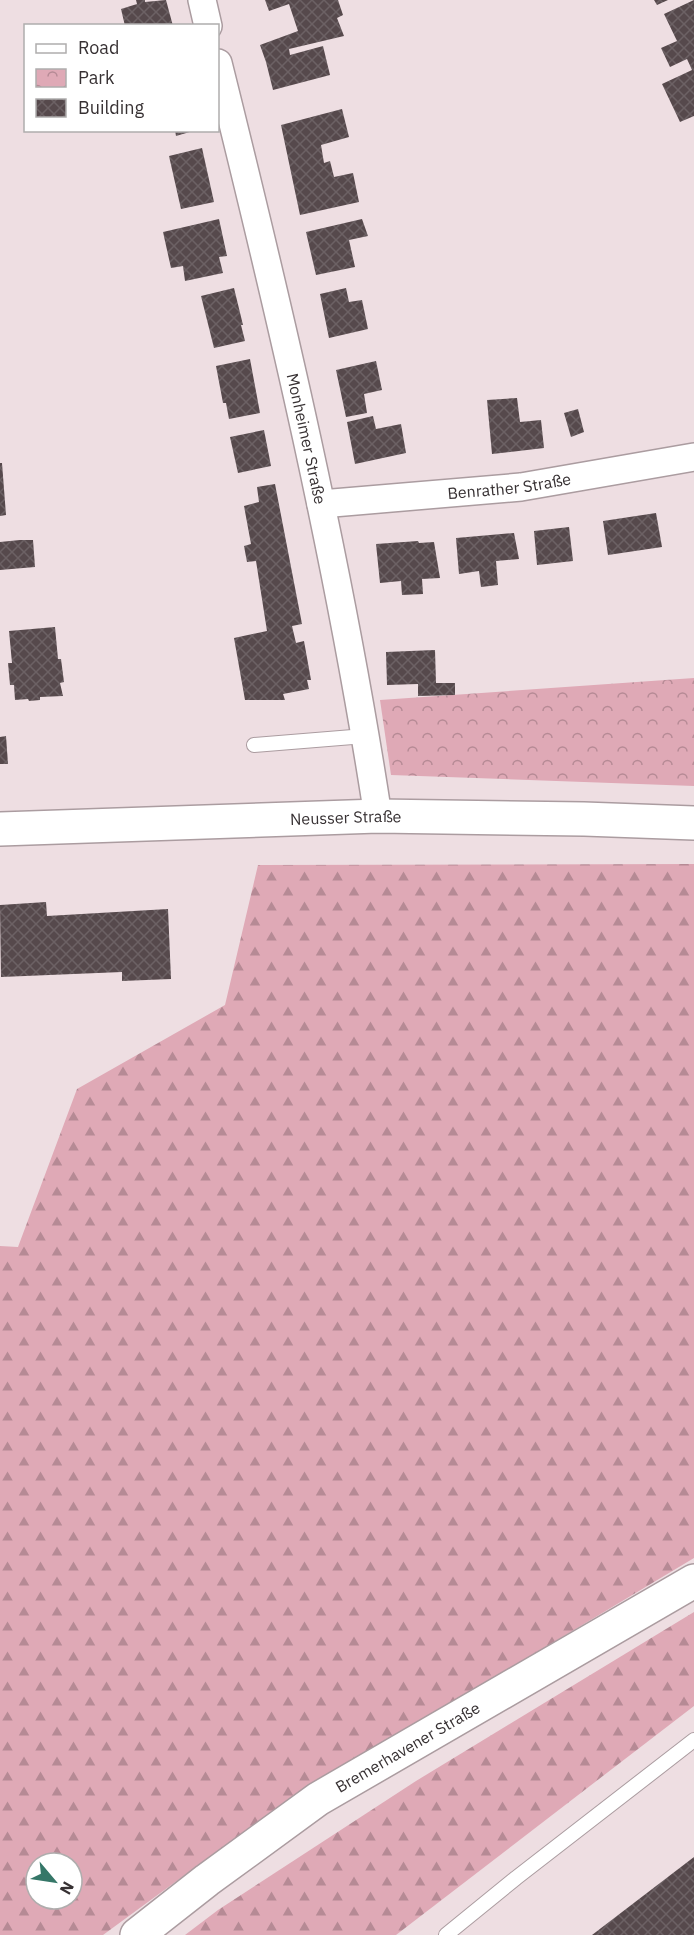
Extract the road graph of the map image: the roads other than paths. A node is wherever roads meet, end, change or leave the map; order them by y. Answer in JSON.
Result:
{"nodes":[{"id":1,"x":202,"y":0,"type":"edge"},
{"id":2,"x":208,"y":24,"type":"edge"},
{"id":3,"x":219,"y":67,"type":"edge"},
{"id":4,"x":694,"y":457,"type":"edge"},
{"id":5,"x":321,"y":504,"type":"junction"},
{"id":6,"x":365,"y":736,"type":"junction"},
{"id":7,"x":254,"y":744,"type":"dead end"},
{"id":8,"x":378,"y":816,"type":"junction"},
{"id":9,"x":694,"y":823,"type":"edge"},
{"id":10,"x":0,"y":829,"type":"edge"},
{"id":11,"x":694,"y":1581,"type":"edge"},
{"id":12,"x":694,"y":1740,"type":"edge"},
{"id":13,"x":137,"y":1935,"type":"edge"},
{"id":14,"x":446,"y":1935,"type":"edge"}],
"edges":[{"from":1,"to":2,"type":"street"},
{"from":3,"to":5,"type":"street","name":"Monheimer Straße"},
{"from":4,"to":5,"type":"street","name":"Benrather Straße"},
{"from":5,"to":6,"type":"street","name":"Monheimer Straße"},
{"from":6,"to":7,"type":"lane"},
{"from":6,"to":8,"type":"street","name":"Monheimer Straße"},
{"from":8,"to":9,"type":"main road","name":"Neusser Straße"},
{"from":8,"to":10,"type":"main road","name":"Neusser Straße"},
{"from":11,"to":13,"type":"main road","name":"Bremerhavener Straße"},
{"from":12,"to":14,"type":"lane"}]}
